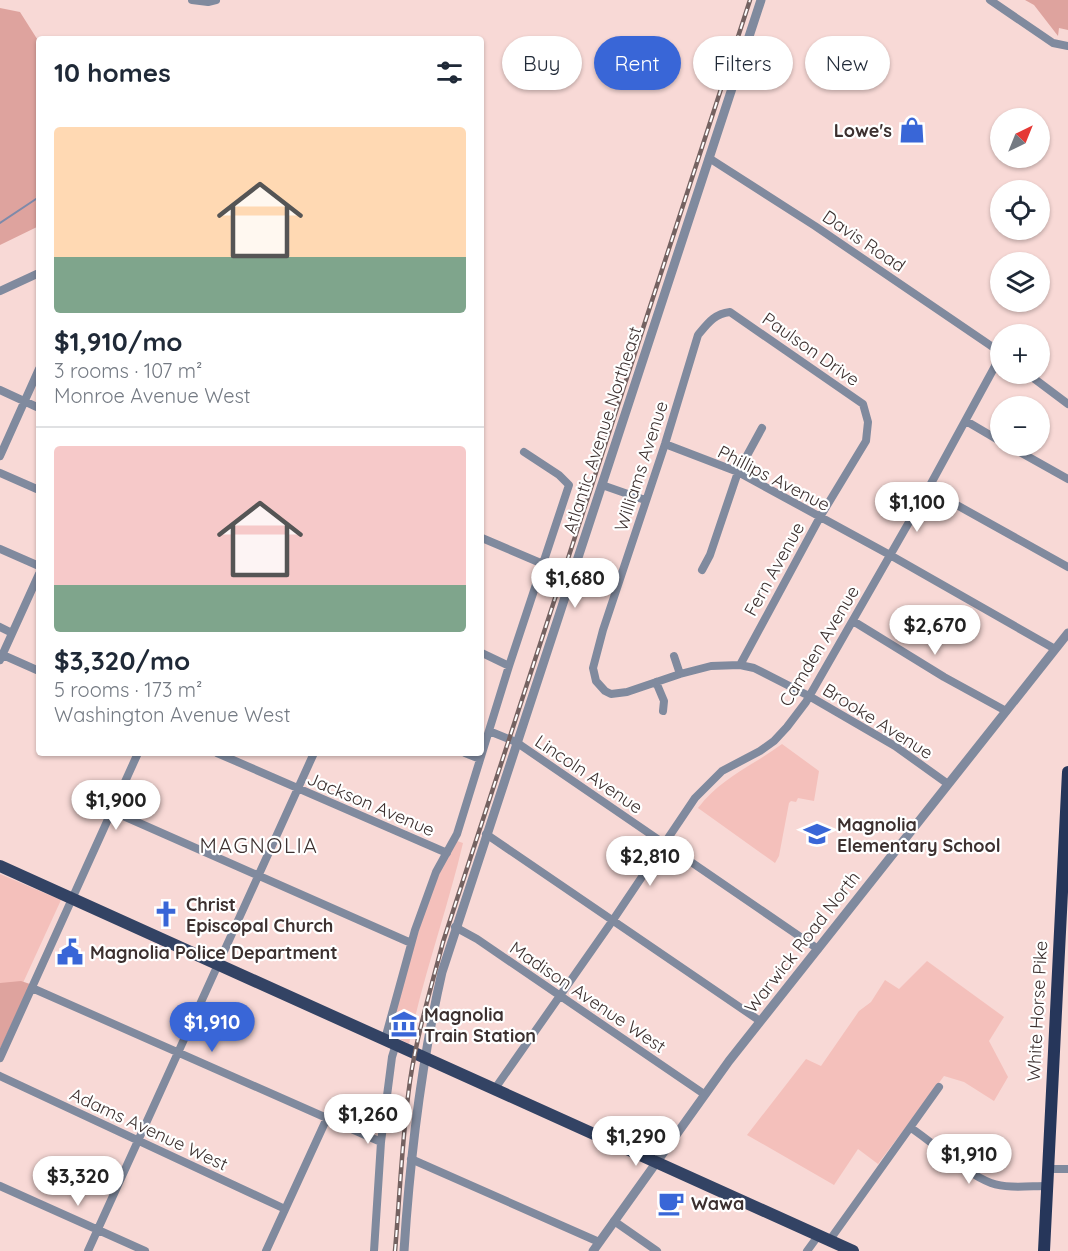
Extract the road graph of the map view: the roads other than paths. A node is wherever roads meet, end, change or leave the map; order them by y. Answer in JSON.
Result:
{"nodes":[{"id":1,"x":192,"y":0,"type":"edge"},
{"id":2,"x":216,"y":0,"type":"edge"},
{"id":3,"x":761,"y":0,"type":"edge"},
{"id":4,"x":990,"y":0,"type":"edge"},
{"id":5,"x":1068,"y":46,"type":"edge"},
{"id":6,"x":709,"y":158,"type":"junction"},
{"id":7,"x":36,"y":274,"type":"edge"},
{"id":8,"x":0,"y":291,"type":"edge"},
{"id":9,"x":723,"y":313,"type":"joint"},
{"id":10,"x":990,"y":347,"type":"edge"},
{"id":11,"x":990,"y":374,"type":"edge"},
{"id":12,"x":36,"y":376,"type":"edge"},
{"id":13,"x":1042,"y":384,"type":"edge"},
{"id":14,"x":0,"y":390,"type":"edge"},
{"id":15,"x":1058,"y":396,"type":"junction"},
{"id":16,"x":1068,"y":396,"type":"edge"},
{"id":17,"x":24,"y":402,"type":"junction"},
{"id":18,"x":1068,"y":404,"type":"edge"},
{"id":19,"x":36,"y":407,"type":"edge"},
{"id":20,"x":966,"y":421,"type":"junction"},
{"id":21,"x":868,"y":425,"type":"joint"},
{"id":22,"x":762,"y":428,"type":"dead end"},
{"id":23,"x":990,"y":435,"type":"edge"},
{"id":24,"x":665,"y":444,"type":"junction"},
{"id":25,"x":524,"y":452,"type":"dead end"},
{"id":26,"x":0,"y":456,"type":"edge"},
{"id":27,"x":1027,"y":456,"type":"edge"},
{"id":28,"x":738,"y":472,"type":"junction"},
{"id":29,"x":0,"y":473,"type":"edge"},
{"id":30,"x":1068,"y":479,"type":"edge"},
{"id":31,"x":602,"y":485,"type":"junction"},
{"id":32,"x":36,"y":489,"type":"edge"},
{"id":33,"x":928,"y":489,"type":"junction"},
{"id":34,"x":645,"y":500,"type":"junction"},
{"id":35,"x":820,"y":517,"type":"junction"},
{"id":36,"x":484,"y":539,"type":"edge"},
{"id":37,"x":0,"y":549,"type":"edge"},
{"id":38,"x":890,"y":555,"type":"junction"},
{"id":39,"x":543,"y":564,"type":"junction"},
{"id":40,"x":36,"y":565,"type":"edge"},
{"id":41,"x":1068,"y":567,"type":"edge"},
{"id":42,"x":702,"y":570,"type":"dead end"},
{"id":43,"x":36,"y":581,"type":"edge"},
{"id":44,"x":852,"y":621,"type":"junction"},
{"id":45,"x":0,"y":627,"type":"edge"},
{"id":46,"x":12,"y":633,"type":"junction"},
{"id":47,"x":1068,"y":633,"type":"edge"},
{"id":48,"x":1055,"y":650,"type":"junction"},
{"id":49,"x":484,"y":654,"type":"edge"},
{"id":50,"x":674,"y":656,"type":"dead end"},
{"id":51,"x":1,"y":658,"type":"edge"},
{"id":52,"x":740,"y":665,"type":"junction"},
{"id":53,"x":509,"y":666,"type":"junction"},
{"id":54,"x":36,"y":670,"type":"edge"},
{"id":55,"x":594,"y":673,"type":"joint"},
{"id":56,"x":680,"y":674,"type":"junction"},
{"id":57,"x":656,"y":682,"type":"junction"},
{"id":58,"x":809,"y":696,"type":"junction"},
{"id":59,"x":663,"y":711,"type":"dead end"},
{"id":60,"x":1006,"y":711,"type":"junction"},
{"id":61,"x":489,"y":731,"type":"junction"},
{"id":62,"x":516,"y":742,"type":"junction"},
{"id":63,"x":484,"y":747,"type":"edge"},
{"id":64,"x":137,"y":756,"type":"edge"},
{"id":65,"x":224,"y":756,"type":"edge"},
{"id":66,"x":313,"y":756,"type":"edge"},
{"id":67,"x":472,"y":756,"type":"edge"},
{"id":68,"x":481,"y":756,"type":"edge"},
{"id":69,"x":480,"y":759,"type":"junction"},
{"id":70,"x":1068,"y":772,"type":"edge"},
{"id":71,"x":948,"y":784,"type":"junction"},
{"id":72,"x":298,"y":789,"type":"junction"},
{"id":73,"x":112,"y":811,"type":"junction"},
{"id":74,"x":486,"y":834,"type":"junction"},
{"id":75,"x":1066,"y":836,"type":"edge"},
{"id":76,"x":664,"y":843,"type":"junction"},
{"id":77,"x":447,"y":853,"type":"junction"},
{"id":78,"x":0,"y":866,"type":"edge"},
{"id":79,"x":259,"y":876,"type":"junction"},
{"id":80,"x":72,"y":899,"type":"junction"},
{"id":81,"x":613,"y":921,"type":"junction"},
{"id":82,"x":455,"y":927,"type":"junction"},
{"id":83,"x":411,"y":943,"type":"junction"},
{"id":84,"x":818,"y":949,"type":"junction"},
{"id":85,"x":1063,"y":959,"type":"edge"},
{"id":86,"x":219,"y":964,"type":"junction"},
{"id":87,"x":32,"y":988,"type":"junction"},
{"id":88,"x":560,"y":996,"type":"junction"},
{"id":89,"x":760,"y":1021,"type":"junction"},
{"id":90,"x":391,"y":1042,"type":"junction"},
{"id":91,"x":179,"y":1053,"type":"junction"},
{"id":92,"x":424,"y":1057,"type":"junction"},
{"id":93,"x":0,"y":1058,"type":"edge"},
{"id":94,"x":0,"y":1076,"type":"edge"},
{"id":95,"x":939,"y":1088,"type":"dead end"},
{"id":96,"x":494,"y":1090,"type":"junction"},
{"id":97,"x":704,"y":1094,"type":"junction"},
{"id":98,"x":327,"y":1118,"type":"junction"},
{"id":99,"x":911,"y":1128,"type":"junction"},
{"id":100,"x":139,"y":1141,"type":"junction"},
{"id":101,"x":381,"y":1142,"type":"junction"},
{"id":102,"x":411,"y":1159,"type":"junction"},
{"id":103,"x":656,"y":1162,"type":"junction"},
{"id":104,"x":1048,"y":1169,"type":"junction"},
{"id":105,"x":1068,"y":1169,"type":"edge"},
{"id":106,"x":0,"y":1186,"type":"edge"},
{"id":107,"x":1047,"y":1186,"type":"junction"},
{"id":108,"x":285,"y":1209,"type":"junction"},
{"id":109,"x":614,"y":1221,"type":"junction"},
{"id":110,"x":98,"y":1230,"type":"junction"},
{"id":111,"x":824,"y":1238,"type":"junction"},
{"id":112,"x":599,"y":1242,"type":"junction"},
{"id":113,"x":88,"y":1251,"type":"edge"},
{"id":114,"x":145,"y":1251,"type":"edge"},
{"id":115,"x":266,"y":1251,"type":"edge"},
{"id":116,"x":374,"y":1251,"type":"edge"},
{"id":117,"x":404,"y":1251,"type":"edge"},
{"id":118,"x":593,"y":1251,"type":"edge"},
{"id":119,"x":657,"y":1251,"type":"edge"},
{"id":120,"x":807,"y":1251,"type":"edge"},
{"id":121,"x":852,"y":1251,"type":"edge"},
{"id":122,"x":1044,"y":1251,"type":"edge"}],
"edges":[{"from":1,"to":2,"type":"street"},
{"from":3,"to":6,"type":"street","name":"Atlantic Avenue Northeast"},
{"from":4,"to":5,"type":"street"},
{"from":6,"to":10,"type":"street","name":"Davis Road"},
{"from":6,"to":31,"type":"street","name":"Atlantic Avenue Northeast"},
{"from":7,"to":8,"type":"street"},
{"from":9,"to":21,"type":"street","name":"Paulson Drive"},
{"from":9,"to":24,"type":"street","name":"Williams Avenue"},
{"from":11,"to":20,"type":"street","name":"Camden Avenue"},
{"from":12,"to":17,"type":"street"},
{"from":13,"to":15,"type":"street"},
{"from":14,"to":17,"type":"street"},
{"from":15,"to":16,"type":"street"},
{"from":15,"to":18,"type":"street"},
{"from":17,"to":19,"type":"street"},
{"from":17,"to":26,"type":"street"},
{"from":20,"to":23,"type":"street"},
{"from":20,"to":33,"type":"street","name":"Camden Avenue"},
{"from":21,"to":35,"type":"street","name":"Fern Avenue"},
{"from":22,"to":28,"type":"street"},
{"from":24,"to":28,"type":"street","name":"Phillips Avenue"},
{"from":24,"to":34,"type":"street","name":"Williams Avenue"},
{"from":25,"to":39,"type":"street"},
{"from":27,"to":30,"type":"street"},
{"from":28,"to":35,"type":"street","name":"Phillips Avenue"},
{"from":28,"to":42,"type":"street"},
{"from":29,"to":32,"type":"street"},
{"from":31,"to":34,"type":"street"},
{"from":31,"to":62,"type":"street","name":"Atlantic Avenue Northeast"},
{"from":33,"to":38,"type":"street","name":"Camden Avenue"},
{"from":33,"to":41,"type":"street"},
{"from":34,"to":55,"type":"street","name":"Williams Avenue"},
{"from":35,"to":38,"type":"street","name":"Phillips Avenue"},
{"from":35,"to":52,"type":"street","name":"Fern Avenue"},
{"from":36,"to":39,"type":"street"},
{"from":37,"to":40,"type":"street"},
{"from":38,"to":44,"type":"street","name":"Camden Avenue"},
{"from":38,"to":48,"type":"street","name":"Phillips Avenue"},
{"from":39,"to":53,"type":"street"},
{"from":43,"to":46,"type":"street"},
{"from":44,"to":58,"type":"street","name":"Camden Avenue"},
{"from":44,"to":60,"type":"street"},
{"from":45,"to":46,"type":"street"},
{"from":46,"to":51,"type":"street"},
{"from":47,"to":48,"type":"street","name":"Warwick Road North"},
{"from":48,"to":60,"type":"street","name":"Warwick Road North"},
{"from":49,"to":53,"type":"street"},
{"from":50,"to":56,"type":"street"},
{"from":51,"to":54,"type":"street"},
{"from":52,"to":56,"type":"street","name":"Brooke Avenue"},
{"from":52,"to":58,"type":"street","name":"Brooke Avenue"},
{"from":53,"to":61,"type":"street"},
{"from":55,"to":57,"type":"street","name":"Brooke Avenue"},
{"from":56,"to":57,"type":"street","name":"Brooke Avenue"},
{"from":57,"to":59,"type":"street"},
{"from":58,"to":71,"type":"street","name":"Brooke Avenue"},
{"from":58,"to":76,"type":"street","name":"Camden Avenue"},
{"from":60,"to":71,"type":"street","name":"Warwick Road North"},
{"from":61,"to":62,"type":"street","name":"Lincoln Avenue"},
{"from":61,"to":63,"type":"street"},
{"from":62,"to":74,"type":"street","name":"Atlantic Avenue Northeast"},
{"from":62,"to":76,"type":"street","name":"Lincoln Avenue"},
{"from":64,"to":73,"type":"street"},
{"from":65,"to":72,"type":"street","name":"Jackson Avenue"},
{"from":66,"to":72,"type":"street"},
{"from":67,"to":69,"type":"street"},
{"from":68,"to":69,"type":"street"},
{"from":69,"to":77,"type":"street"},
{"from":70,"to":75,"type":"highway","name":"White Horse Pike"},
{"from":71,"to":84,"type":"street","name":"Warwick Road North"},
{"from":72,"to":77,"type":"street","name":"Jackson Avenue"},
{"from":72,"to":79,"type":"street"},
{"from":73,"to":79,"type":"street"},
{"from":73,"to":80,"type":"street"},
{"from":74,"to":81,"type":"street"},
{"from":74,"to":82,"type":"street","name":"Atlantic Avenue Northeast"},
{"from":75,"to":85,"type":"highway","name":"White Horse Pike"},
{"from":76,"to":81,"type":"street","name":"Camden Avenue"},
{"from":76,"to":84,"type":"street","name":"Lincoln Avenue"},
{"from":77,"to":83,"type":"street"},
{"from":78,"to":80,"type":"main road"},
{"from":79,"to":83,"type":"street"},
{"from":79,"to":86,"type":"street"},
{"from":80,"to":86,"type":"main road"},
{"from":80,"to":87,"type":"street"},
{"from":81,"to":88,"type":"street","name":"Camden Avenue"},
{"from":81,"to":89,"type":"street"},
{"from":82,"to":88,"type":"street","name":"Madison Avenue West"},
{"from":82,"to":92,"type":"street","name":"Atlantic Avenue Northeast"},
{"from":83,"to":90,"type":"street"},
{"from":84,"to":89,"type":"street","name":"Warwick Road North"},
{"from":85,"to":104,"type":"highway","name":"White Horse Pike"},
{"from":86,"to":90,"type":"main road"},
{"from":86,"to":91,"type":"street"},
{"from":87,"to":91,"type":"street"},
{"from":87,"to":93,"type":"street"},
{"from":88,"to":96,"type":"street","name":"Camden Avenue"},
{"from":88,"to":97,"type":"street","name":"Madison Avenue West"},
{"from":89,"to":97,"type":"street","name":"Warwick Road North"},
{"from":90,"to":92,"type":"main road"},
{"from":90,"to":101,"type":"street"},
{"from":91,"to":98,"type":"street"},
{"from":91,"to":100,"type":"street"},
{"from":92,"to":96,"type":"main road"},
{"from":92,"to":102,"type":"street","name":"Atlantic Avenue Northeast"},
{"from":94,"to":100,"type":"street","name":"Adams Avenue West"},
{"from":95,"to":99,"type":"street"},
{"from":96,"to":103,"type":"main road"},
{"from":97,"to":103,"type":"street","name":"Warwick Road North"},
{"from":98,"to":101,"type":"street"},
{"from":98,"to":108,"type":"street"},
{"from":99,"to":107,"type":"street"},
{"from":99,"to":111,"type":"street"},
{"from":100,"to":108,"type":"street","name":"Adams Avenue West"},
{"from":100,"to":110,"type":"street"},
{"from":101,"to":116,"type":"street"},
{"from":102,"to":112,"type":"street"},
{"from":102,"to":117,"type":"street","name":"Atlantic Avenue Northeast"},
{"from":103,"to":109,"type":"street","name":"Warwick Road North"},
{"from":103,"to":111,"type":"main road"},
{"from":104,"to":105,"type":"street"},
{"from":104,"to":107,"type":"highway","name":"White Horse Pike"},
{"from":106,"to":110,"type":"street"},
{"from":107,"to":122,"type":"highway","name":"White Horse Pike"},
{"from":108,"to":115,"type":"street"},
{"from":109,"to":112,"type":"street","name":"Warwick Road North"},
{"from":109,"to":119,"type":"street"},
{"from":110,"to":113,"type":"street"},
{"from":110,"to":114,"type":"street"},
{"from":111,"to":120,"type":"street"},
{"from":111,"to":121,"type":"main road"},
{"from":112,"to":118,"type":"street","name":"Warwick Road North"}]}
